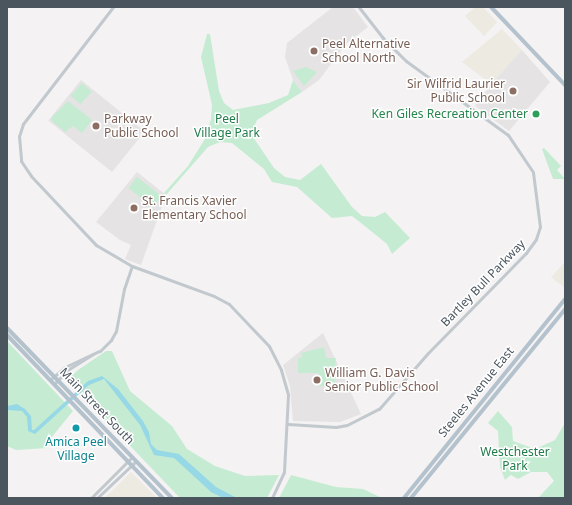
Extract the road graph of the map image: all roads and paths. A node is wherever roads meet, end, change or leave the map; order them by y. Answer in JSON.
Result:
{"nodes":[{"id":1,"x":113,"y":7,"type":"edge"},
{"id":2,"x":359,"y":7,"type":"edge"},
{"id":3,"x":491,"y":7,"type":"edge"},
{"id":4,"x":565,"y":85,"type":"edge"},
{"id":5,"x":132,"y":266,"type":"junction"},
{"id":6,"x":565,"y":299,"type":"edge"},
{"id":7,"x":565,"y":309,"type":"edge"},
{"id":8,"x":7,"y":328,"type":"edge"},
{"id":9,"x":7,"y":334,"type":"edge"},
{"id":10,"x":93,"y":354,"type":"junction"},
{"id":11,"x":52,"y":378,"type":"junction"},
{"id":12,"x":56,"y":382,"type":"junction"},
{"id":13,"x":78,"y":405,"type":"junction"},
{"id":14,"x":288,"y":424,"type":"junction"},
{"id":15,"x":132,"y":457,"type":"junction"},
{"id":16,"x":136,"y":460,"type":"junction"},
{"id":17,"x":128,"y":461,"type":"junction"},
{"id":18,"x":131,"y":465,"type":"junction"},
{"id":19,"x":91,"y":498,"type":"edge"},
{"id":20,"x":97,"y":498,"type":"edge"},
{"id":21,"x":164,"y":498,"type":"edge"},
{"id":22,"x":172,"y":498,"type":"edge"},
{"id":23,"x":272,"y":498,"type":"edge"},
{"id":24,"x":404,"y":498,"type":"edge"},
{"id":25,"x":411,"y":498,"type":"edge"}],
"edges":[{"from":1,"to":5,"type":"street"},
{"from":2,"to":14,"type":"street","name":"Bartley Bull Parkway"},
{"from":3,"to":4,"type":"main road"},
{"from":5,"to":10,"type":"street"},
{"from":5,"to":14,"type":"street"},
{"from":6,"to":24,"type":"main road","name":"Steeles Avenue East"},
{"from":7,"to":25,"type":"main road","name":"Steeles Avenue East"},
{"from":8,"to":11,"type":"main road","name":"Main Street South"},
{"from":9,"to":11,"type":"main road","name":"Main Street South"},
{"from":10,"to":11,"type":"street"},
{"from":10,"to":12,"type":"street"},
{"from":11,"to":12,"type":"main road","name":"Main Street South"},
{"from":12,"to":13,"type":"main road","name":"Main Street South"},
{"from":13,"to":15,"type":"main road","name":"Main Street South"},
{"from":13,"to":17,"type":"main road","name":"Main Street South"},
{"from":14,"to":23,"type":"street"},
{"from":15,"to":16,"type":"main road","name":"Main Street South"},
{"from":15,"to":17,"type":"street"},
{"from":16,"to":18,"type":"street"},
{"from":16,"to":22,"type":"main road","name":"Main Street South"},
{"from":17,"to":18,"type":"main road","name":"Main Street South"},
{"from":17,"to":19,"type":"street"},
{"from":18,"to":20,"type":"street"},
{"from":18,"to":21,"type":"main road","name":"Main Street South"}]}
